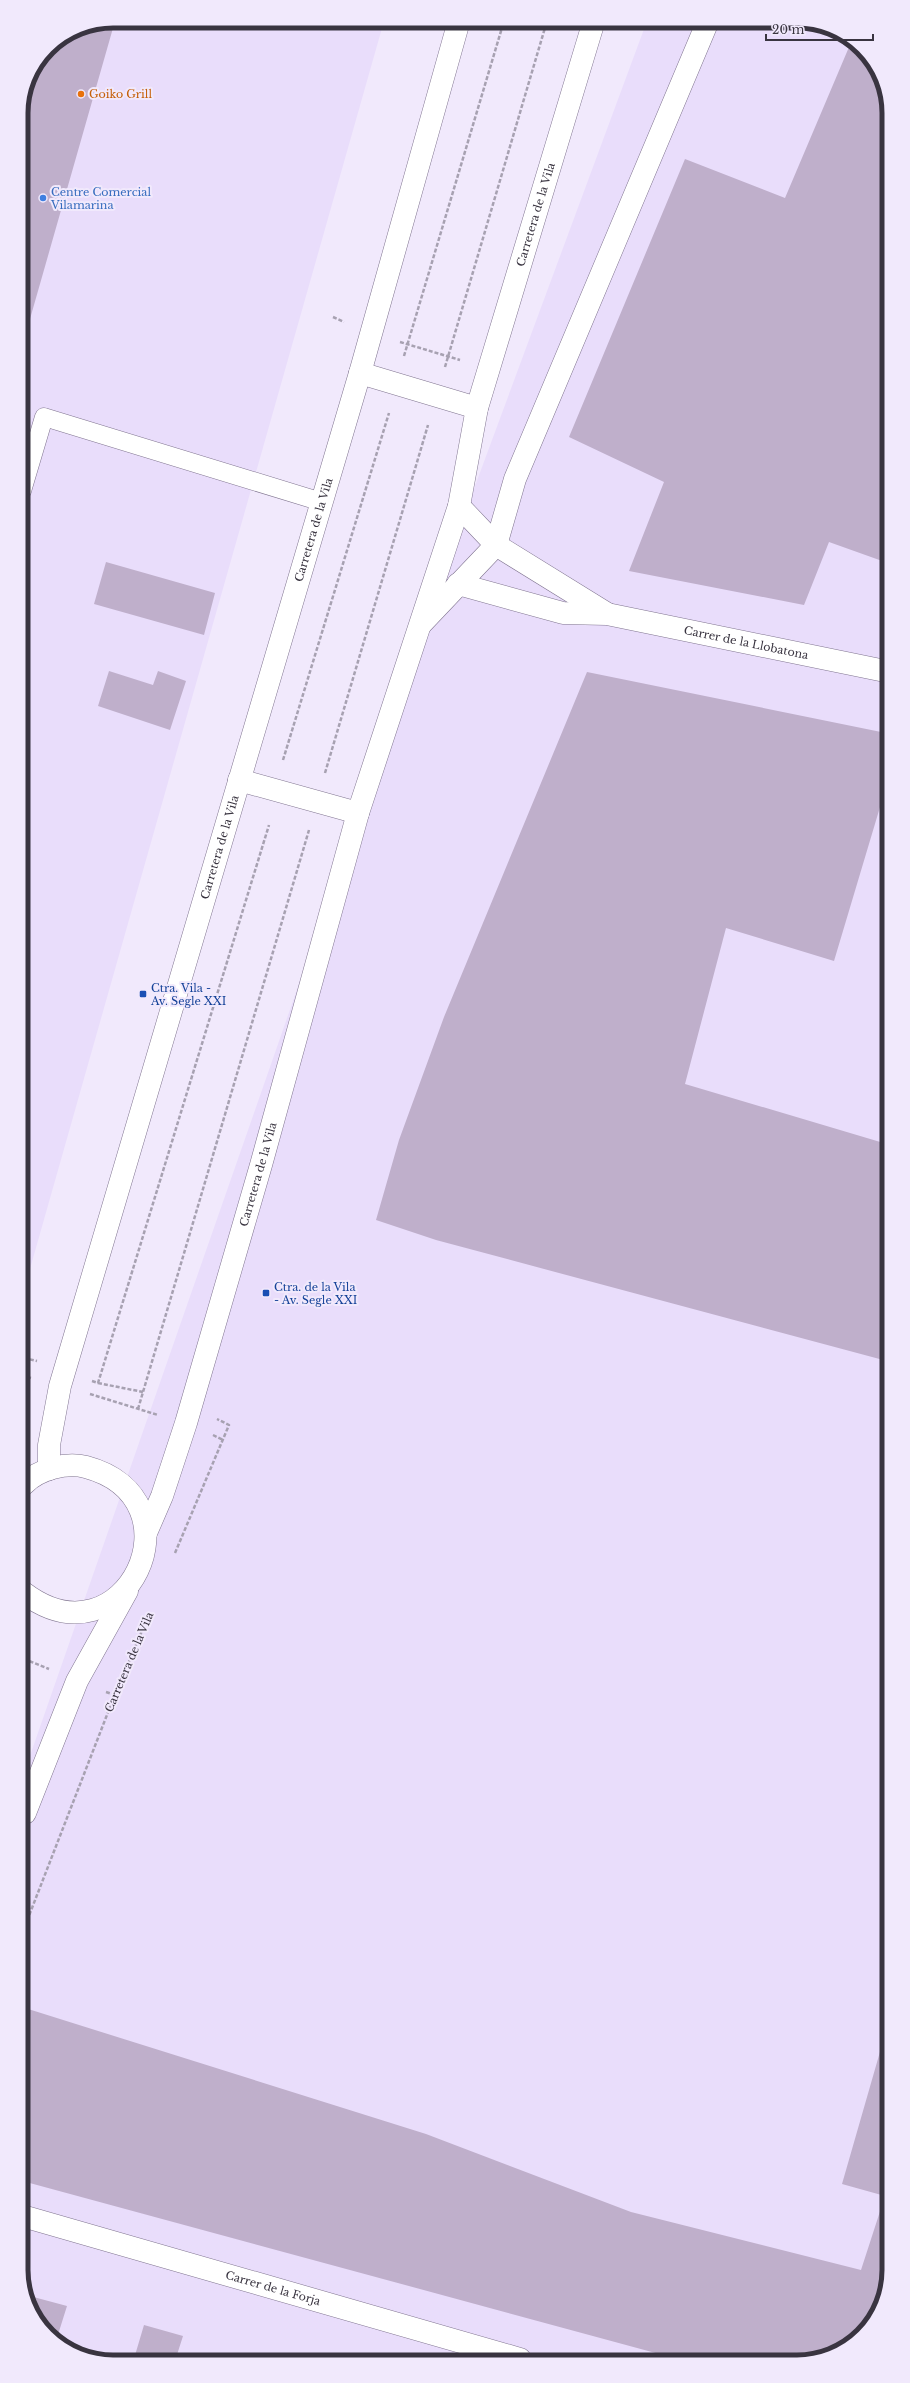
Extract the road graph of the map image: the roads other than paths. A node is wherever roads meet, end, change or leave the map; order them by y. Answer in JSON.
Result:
{"nodes":[{"id":1,"x":457,"y":28,"type":"edge"},
{"id":2,"x":592,"y":28,"type":"edge"},
{"id":3,"x":705,"y":28,"type":"edge"},
{"id":4,"x":360,"y":372,"type":"junction"},
{"id":5,"x":477,"y":408,"type":"junction"},
{"id":6,"x":28,"y":471,"type":"edge"},
{"id":7,"x":322,"y":502,"type":"junction"},
{"id":8,"x":459,"y":506,"type":"junction"},
{"id":9,"x":496,"y":545,"type":"junction"},
{"id":10,"x":458,"y":584,"type":"junction"},
{"id":11,"x":607,"y":614,"type":"junction"},
{"id":12,"x":421,"y":624,"type":"junction"},
{"id":13,"x":882,"y":670,"type":"edge"},
{"id":14,"x":238,"y":780,"type":"junction"},
{"id":15,"x":358,"y":812,"type":"junction"},
{"id":16,"x":49,"y":1469,"type":"junction"},
{"id":17,"x":28,"y":1482,"type":"edge"},
{"id":18,"x":146,"y":1533,"type":"junction"},
{"id":19,"x":133,"y":1581,"type":"junction"},
{"id":20,"x":28,"y":1596,"type":"edge"},
{"id":21,"x":28,"y":1805,"type":"edge"},
{"id":22,"x":28,"y":2218,"type":"edge"},
{"id":23,"x":506,"y":2355,"type":"edge"}],
"edges":[{"from":1,"to":4,"type":"street","name":"Carretera de la Vila"},
{"from":2,"to":5,"type":"street","name":"Carretera de la Vila"},
{"from":3,"to":9,"type":"street"},
{"from":4,"to":5,"type":"street"},
{"from":4,"to":7,"type":"street","name":"Carretera de la Vila"},
{"from":5,"to":8,"type":"street","name":"Carretera de la Vila"},
{"from":6,"to":7,"type":"lane"},
{"from":7,"to":14,"type":"street","name":"Carretera de la Vila"},
{"from":8,"to":9,"type":"street","name":"Carrer de la Llobatona"},
{"from":8,"to":12,"type":"street","name":"Carretera de la Vila"},
{"from":9,"to":10,"type":"street"},
{"from":9,"to":11,"type":"street","name":"Carrer de la Llobatona"},
{"from":10,"to":11,"type":"street","name":"Carrer de la Llobatona"},
{"from":10,"to":12,"type":"street"},
{"from":11,"to":13,"type":"street","name":"Carrer de la Llobatona"},
{"from":12,"to":15,"type":"street","name":"Carretera de la Vila"},
{"from":14,"to":15,"type":"street","name":"Carretera de la Vila"},
{"from":14,"to":16,"type":"street","name":"Carretera de la Vila"},
{"from":15,"to":18,"type":"street","name":"Carretera de la Vila"},
{"from":16,"to":17,"type":"street"},
{"from":16,"to":18,"type":"street"},
{"from":18,"to":19,"type":"street"},
{"from":19,"to":20,"type":"street"},
{"from":19,"to":21,"type":"street"},
{"from":22,"to":23,"type":"street","name":"Carrer de la Forja"}]}
